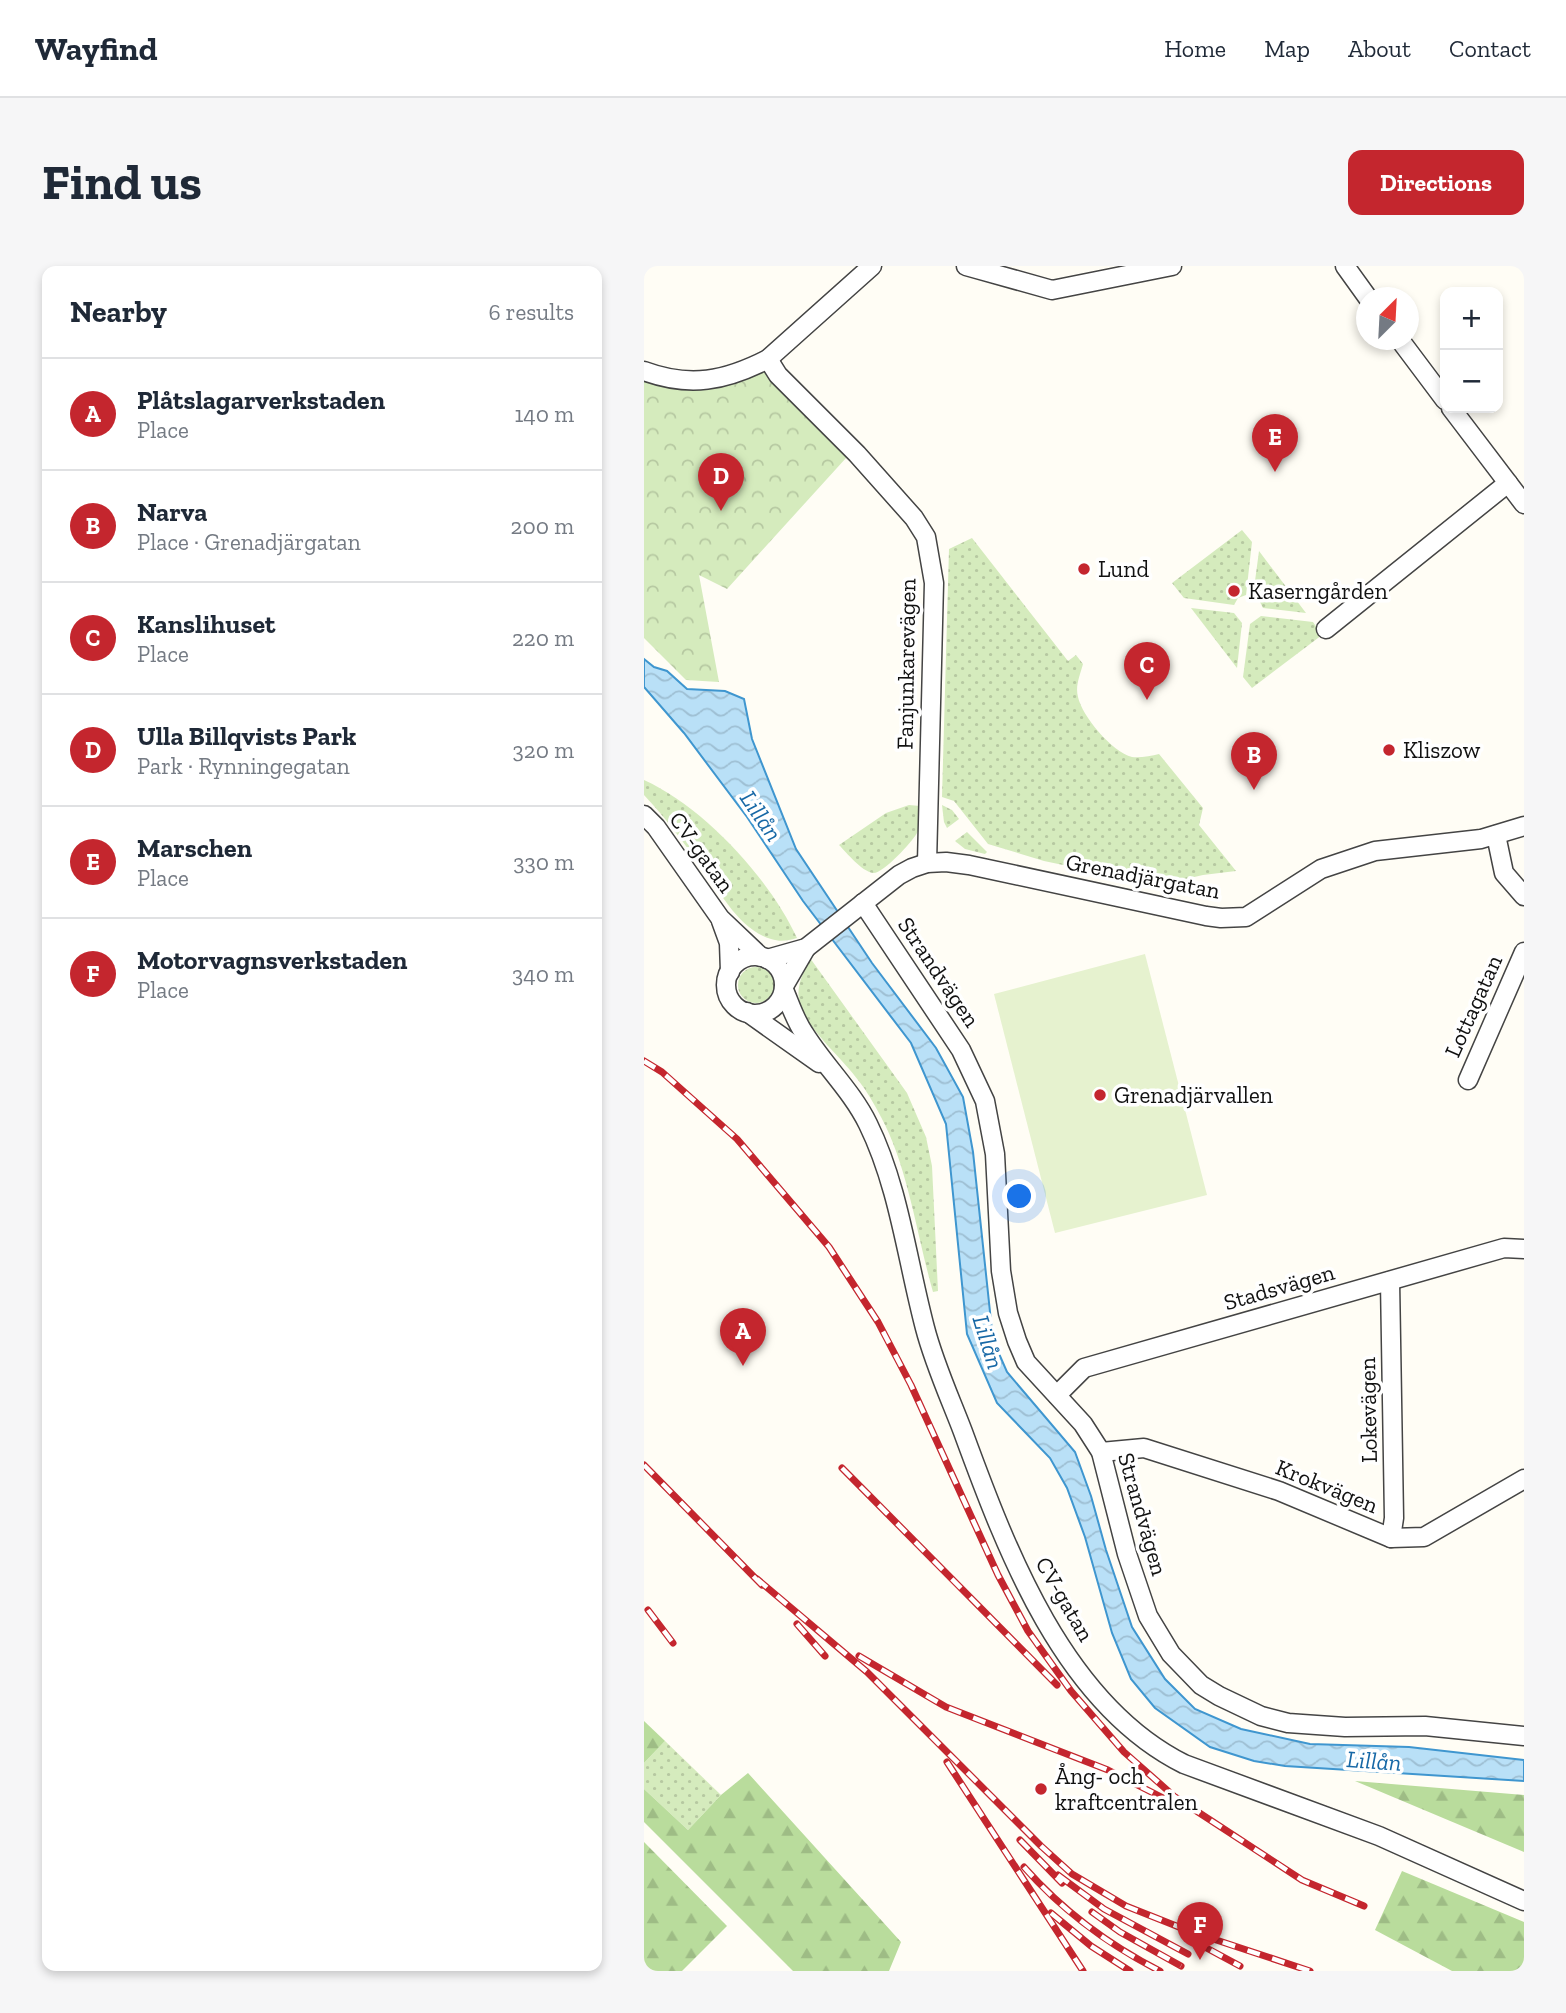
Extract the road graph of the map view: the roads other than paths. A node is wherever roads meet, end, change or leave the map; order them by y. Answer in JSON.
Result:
{"nodes":[{"id":1,"x":872,"y":266,"type":"edge"},
{"id":2,"x":966,"y":266,"type":"edge"},
{"id":3,"x":1172,"y":266,"type":"edge"},
{"id":4,"x":1345,"y":266,"type":"edge"},
{"id":5,"x":1125,"y":271,"type":"edge"},
{"id":6,"x":1360,"y":287,"type":"edge"},
{"id":7,"x":1408,"y":350,"type":"edge"},
{"id":8,"x":768,"y":359,"type":"junction"},
{"id":9,"x":644,"y":372,"type":"edge"},
{"id":10,"x":1440,"y":393,"type":"edge"},
{"id":11,"x":1455,"y":413,"type":"edge"},
{"id":12,"x":1508,"y":483,"type":"junction"},
{"id":13,"x":1524,"y":504,"type":"edge"},
{"id":14,"x":1326,"y":629,"type":"dead end"},
{"id":15,"x":644,"y":815,"type":"edge"},
{"id":16,"x":1524,"y":827,"type":"edge"},
{"id":17,"x":1496,"y":835,"type":"junction"},
{"id":18,"x":927,"y":863,"type":"junction"},
{"id":19,"x":1524,"y":896,"type":"edge"},
{"id":20,"x":863,"y":903,"type":"junction"},
{"id":21,"x":720,"y":918,"type":"junction"},
{"id":22,"x":806,"y":948,"type":"junction"},
{"id":23,"x":1524,"y":952,"type":"edge"},
{"id":24,"x":764,"y":958,"type":"junction"},
{"id":25,"x":730,"y":972,"type":"junction"},
{"id":26,"x":784,"y":988,"type":"junction"},
{"id":27,"x":747,"y":1013,"type":"junction"},
{"id":28,"x":835,"y":1076,"type":"junction"},
{"id":29,"x":1468,"y":1080,"type":"dead end"},
{"id":30,"x":1524,"y":1249,"type":"edge"},
{"id":31,"x":1390,"y":1281,"type":"junction"},
{"id":32,"x":1057,"y":1395,"type":"junction"},
{"id":33,"x":1101,"y":1452,"type":"junction"},
{"id":34,"x":1524,"y":1479,"type":"edge"},
{"id":35,"x":1391,"y":1538,"type":"junction"},
{"id":36,"x":1524,"y":1736,"type":"edge"},
{"id":37,"x":1524,"y":1901,"type":"edge"}],
"edges":[{"from":1,"to":8,"type":"street"},
{"from":2,"to":5,"type":"street"},
{"from":3,"to":5,"type":"street"},
{"from":4,"to":6,"type":"street"},
{"from":7,"to":10,"type":"street"},
{"from":8,"to":9,"type":"street"},
{"from":8,"to":18,"type":"street","name":"Fanjunkarevägen"},
{"from":11,"to":12,"type":"street"},
{"from":12,"to":13,"type":"street"},
{"from":12,"to":14,"type":"street"},
{"from":15,"to":21,"type":"street","name":"CV-gatan"},
{"from":16,"to":17,"type":"street","name":"Grenadjärgatan"},
{"from":17,"to":18,"type":"street","name":"Grenadjärgatan"},
{"from":17,"to":19,"type":"street"},
{"from":18,"to":20,"type":"street","name":"Grenadjärgatan"},
{"from":20,"to":22,"type":"street","name":"Grenadjärgatan"},
{"from":20,"to":32,"type":"street","name":"Strandvägen"},
{"from":21,"to":24,"type":"street","name":"CV-gatan"},
{"from":21,"to":25,"type":"street","name":"CV-gatan"},
{"from":22,"to":24,"type":"street","name":"Grenadjärgatan"},
{"from":22,"to":26,"type":"street","name":"Grenadjärgatan"},
{"from":23,"to":29,"type":"street","name":"Lottagatan"},
{"from":24,"to":25,"type":"street"},
{"from":24,"to":26,"type":"street"},
{"from":25,"to":27,"type":"street"},
{"from":26,"to":27,"type":"street"},
{"from":26,"to":28,"type":"street","name":"CV-gatan"},
{"from":27,"to":28,"type":"street","name":"CV-gatan"},
{"from":28,"to":37,"type":"street","name":"CV-gatan"},
{"from":30,"to":31,"type":"street","name":"Stadsvägen"},
{"from":31,"to":32,"type":"street","name":"Stadsvägen"},
{"from":31,"to":35,"type":"street","name":"Lokevägen"},
{"from":32,"to":33,"type":"street","name":"Strandvägen"},
{"from":33,"to":35,"type":"street","name":"Krokvägen"},
{"from":33,"to":36,"type":"street","name":"Strandvägen"},
{"from":34,"to":35,"type":"street","name":"Krokvägen"}]}
